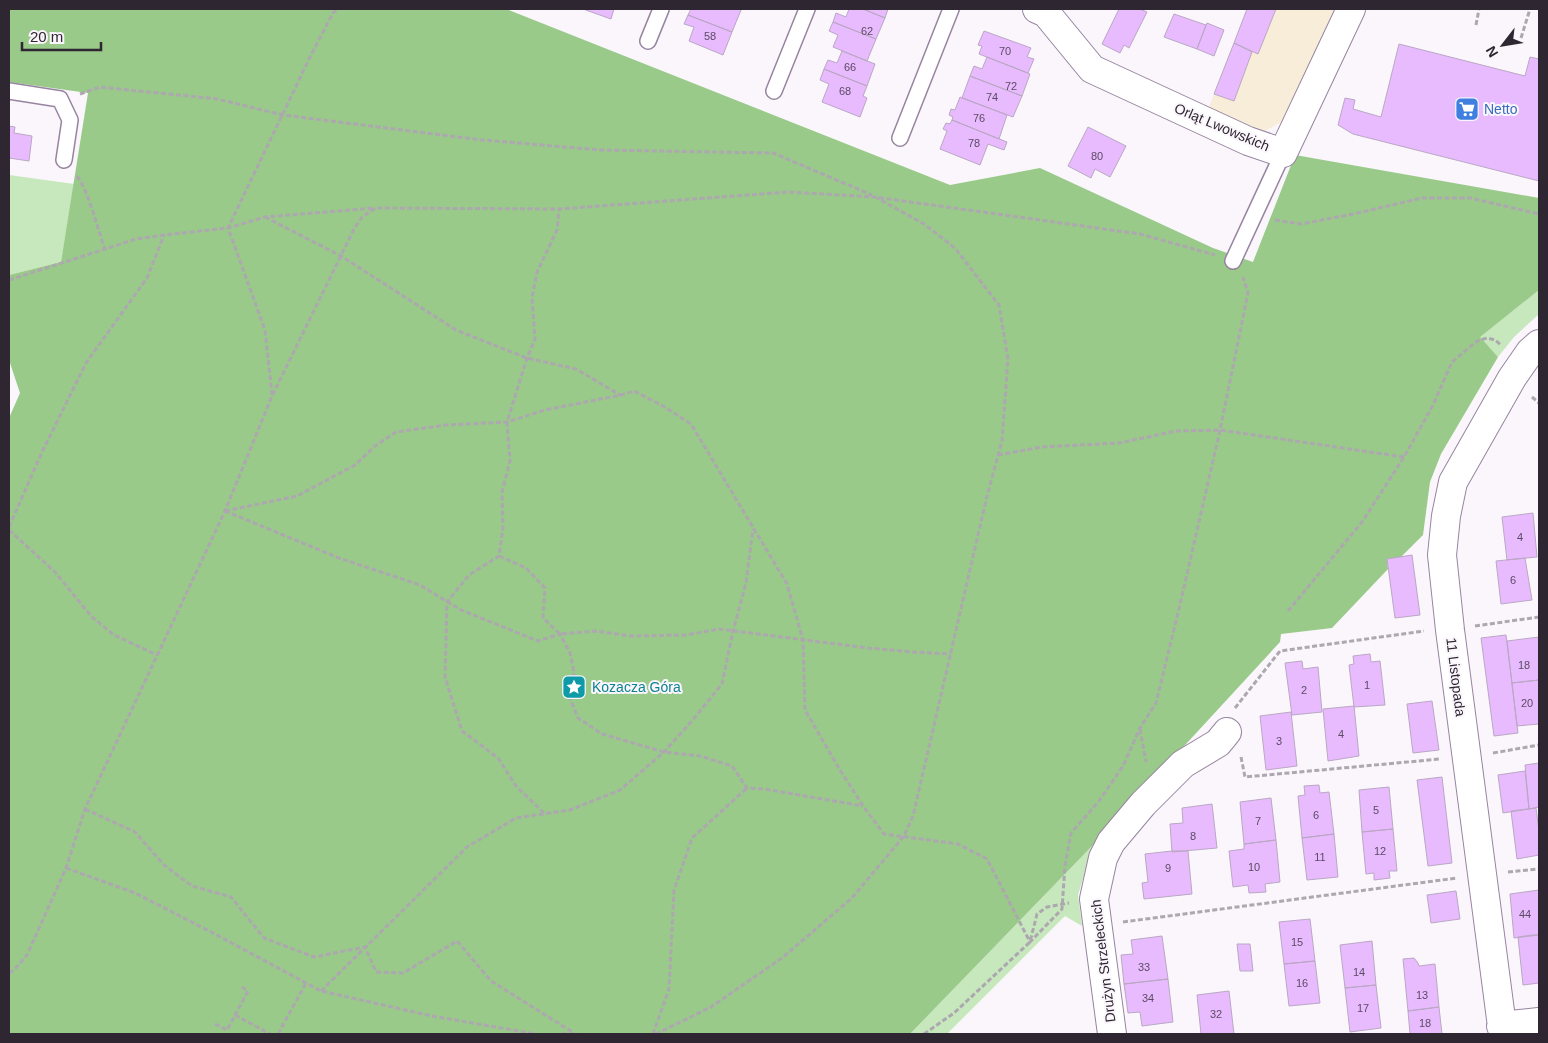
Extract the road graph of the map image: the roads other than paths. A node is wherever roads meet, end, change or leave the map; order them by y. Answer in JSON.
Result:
{"nodes":[{"id":1,"x":661,"y":9,"type":"edge"},
{"id":2,"x":807,"y":9,"type":"edge"},
{"id":3,"x":951,"y":9,"type":"edge"},
{"id":4,"x":1037,"y":9,"type":"edge"},
{"id":5,"x":1351,"y":9,"type":"edge"},
{"id":6,"x":648,"y":41,"type":"dead end"},
{"id":7,"x":9,"y":91,"type":"edge"},
{"id":8,"x":774,"y":91,"type":"dead end"},
{"id":9,"x":900,"y":138,"type":"dead end"},
{"id":10,"x":1283,"y":152,"type":"junction"},
{"id":11,"x":64,"y":160,"type":"road end"},
{"id":12,"x":1233,"y":261,"type":"road end"},
{"id":13,"x":1539,"y":344,"type":"edge"},
{"id":14,"x":1227,"y":732,"type":"road end"},
{"id":15,"x":1539,"y":1022,"type":"edge"},
{"id":16,"x":1502,"y":1030,"type":"edge"},
{"id":17,"x":1112,"y":1034,"type":"edge"}],
"edges":[{"from":1,"to":6,"type":"lane"},
{"from":2,"to":8,"type":"lane"},
{"from":3,"to":9,"type":"lane"},
{"from":4,"to":10,"type":"street","name":"Orląt Lwowskich"},
{"from":5,"to":10,"type":"street","name":"Orląt Lwowskich"},
{"from":7,"to":11,"type":"lane"},
{"from":10,"to":12,"type":"lane"},
{"from":13,"to":16,"type":"street","name":"11 Listopada"},
{"from":14,"to":17,"type":"street","name":"Drużyn Strzeleckich"},
{"from":15,"to":16,"type":"street"}]}
